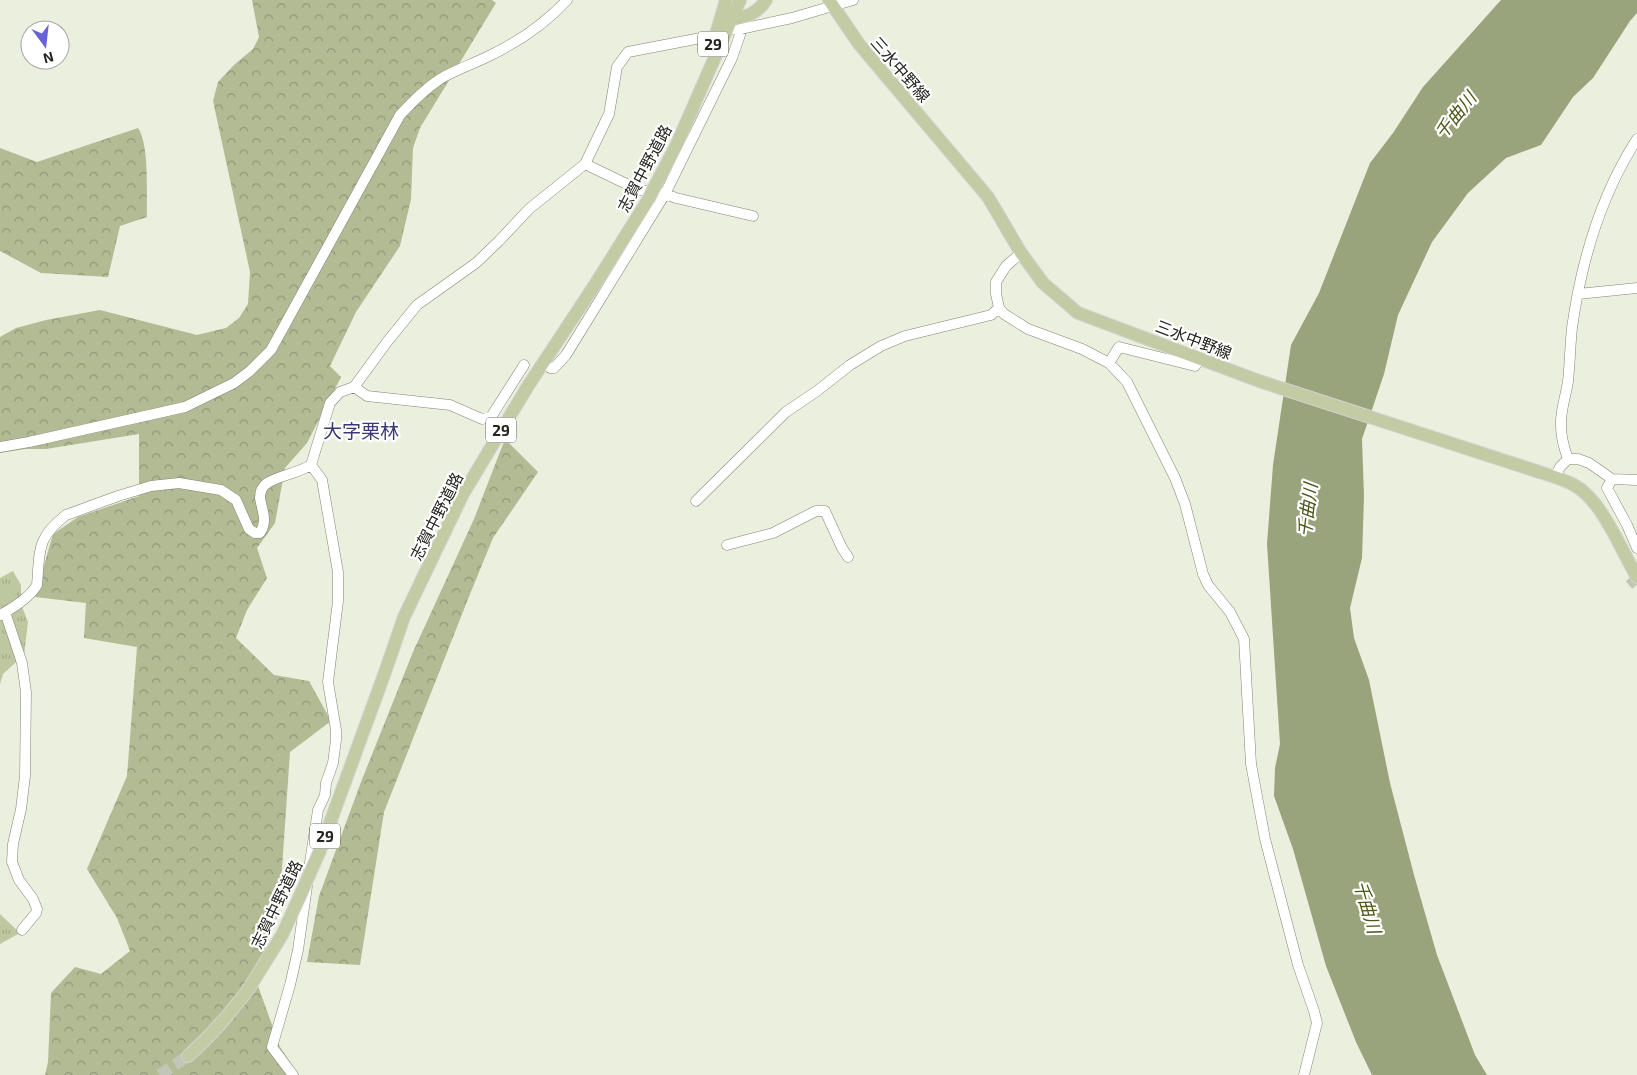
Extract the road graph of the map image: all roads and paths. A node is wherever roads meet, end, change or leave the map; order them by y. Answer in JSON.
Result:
{"nodes":[{"id":1,"x":567,"y":0,"type":"edge"},
{"id":2,"x":726,"y":0,"type":"edge"},
{"id":3,"x":740,"y":0,"type":"edge"},
{"id":4,"x":766,"y":0,"type":"edge"},
{"id":5,"x":853,"y":0,"type":"edge"},
{"id":6,"x":830,"y":3,"type":"edge"},
{"id":7,"x":736,"y":26,"type":"junction"},
{"id":8,"x":706,"y":37,"type":"dead end"},
{"id":9,"x":701,"y":89,"type":"junction"},
{"id":10,"x":1637,"y":139,"type":"edge"},
{"id":11,"x":585,"y":164,"type":"junction"},
{"id":12,"x":665,"y":194,"type":"junction"},
{"id":13,"x":754,"y":216,"type":"dead end"},
{"id":14,"x":1021,"y":253,"type":"junction"},
{"id":15,"x":1637,"y":288,"type":"edge"},
{"id":16,"x":1578,"y":294,"type":"junction"},
{"id":17,"x":999,"y":308,"type":"junction"},
{"id":18,"x":1200,"y":359,"type":"junction"},
{"id":19,"x":1109,"y":363,"type":"junction"},
{"id":20,"x":524,"y":366,"type":"dead end"},
{"id":21,"x":550,"y":368,"type":"dead end"},
{"id":22,"x":354,"y":387,"type":"junction"},
{"id":23,"x":0,"y":447,"type":"edge"},
{"id":24,"x":1568,"y":459,"type":"junction"},
{"id":25,"x":311,"y":465,"type":"junction"},
{"id":26,"x":1555,"y":477,"type":"junction"},
{"id":27,"x":1612,"y":479,"type":"junction"},
{"id":28,"x":1637,"y":480,"type":"edge"},
{"id":29,"x":696,"y":501,"type":"dead end"},
{"id":30,"x":727,"y":546,"type":"dead end"},
{"id":31,"x":1637,"y":548,"type":"edge"},
{"id":32,"x":848,"y":557,"type":"dead end"},
{"id":33,"x":1637,"y":577,"type":"edge"},
{"id":34,"x":2,"y":614,"type":"edge"},
{"id":35,"x":22,"y":930,"type":"dead end"},
{"id":36,"x":188,"y":1056,"type":"tunnel mouth"},
{"id":37,"x":293,"y":1075,"type":"edge"},
{"id":38,"x":1304,"y":1075,"type":"edge"}],
"edges":[{"from":1,"to":23,"type":"street"},
{"from":2,"to":9,"type":"main road","number":"29"},
{"from":3,"to":7,"type":"main road","name":"志賀中野道路","number":"29"},
{"from":4,"to":7,"type":"main road","number":"29"},
{"from":5,"to":6,"type":"street"},
{"from":6,"to":7,"type":"street"},
{"from":6,"to":14,"type":"main road","name":"三水中野線"},
{"from":7,"to":9,"type":"main road","name":"志賀中野道路","number":"29"},
{"from":7,"to":12,"type":"street"},
{"from":8,"to":11,"type":"street"},
{"from":9,"to":36,"type":"main road","name":"志賀中野道路","number":"29","bridge":true},
{"from":10,"to":16,"type":"street"},
{"from":11,"to":12,"type":"street"},
{"from":11,"to":22,"type":"street"},
{"from":12,"to":13,"type":"street"},
{"from":12,"to":21,"type":"street"},
{"from":14,"to":17,"type":"street"},
{"from":14,"to":18,"type":"main road","name":"三水中野線"},
{"from":15,"to":16,"type":"street"},
{"from":16,"to":24,"type":"street"},
{"from":17,"to":19,"type":"street"},
{"from":17,"to":29,"type":"street"},
{"from":18,"to":19,"type":"street"},
{"from":18,"to":26,"type":"main road","name":"三水中野線"},
{"from":19,"to":38,"type":"street"},
{"from":20,"to":22,"type":"street"},
{"from":22,"to":25,"type":"street"},
{"from":24,"to":26,"type":"street"},
{"from":24,"to":27,"type":"street"},
{"from":25,"to":34,"type":"street"},
{"from":25,"to":37,"type":"street"},
{"from":26,"to":33,"type":"main road","name":"三水中野線"},
{"from":27,"to":28,"type":"street"},
{"from":27,"to":31,"type":"street"},
{"from":30,"to":32,"type":"street"},
{"from":34,"to":35,"type":"street"}]}
